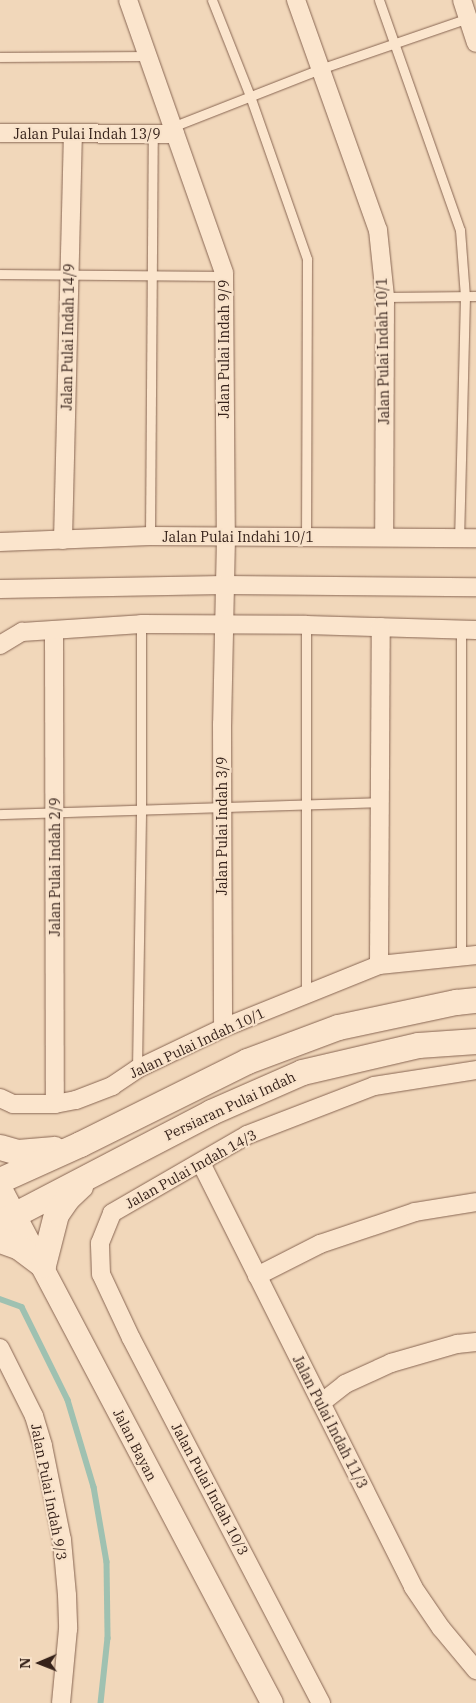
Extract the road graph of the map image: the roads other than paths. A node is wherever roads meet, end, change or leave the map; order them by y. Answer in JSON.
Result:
{"nodes":[{"id":1,"x":128,"y":0,"type":"edge"},
{"id":2,"x":212,"y":0,"type":"edge"},
{"id":3,"x":296,"y":0,"type":"edge"},
{"id":4,"x":379,"y":0,"type":"edge"},
{"id":5,"x":462,"y":0,"type":"edge"},
{"id":6,"x":472,"y":17,"type":"edge"},
{"id":7,"x":476,"y":43,"type":"edge"},
{"id":8,"x":394,"y":44,"type":"junction"},
{"id":9,"x":147,"y":56,"type":"junction"},
{"id":10,"x":0,"y":57,"type":"edge"},
{"id":11,"x":320,"y":69,"type":"junction"},
{"id":12,"x":250,"y":96,"type":"junction"},
{"id":13,"x":174,"y":130,"type":"junction"},
{"id":14,"x":0,"y":133,"type":"edge"},
{"id":15,"x":73,"y":133,"type":"junction"},
{"id":16,"x":153,"y":134,"type":"junction"},
{"id":17,"x":0,"y":274,"type":"edge"},
{"id":18,"x":69,"y":276,"type":"junction"},
{"id":19,"x":151,"y":276,"type":"junction"},
{"id":20,"x":223,"y":276,"type":"junction"},
{"id":21,"x":385,"y":296,"type":"junction"},
{"id":22,"x":465,"y":296,"type":"junction"},
{"id":23,"x":476,"y":296,"type":"edge"},
{"id":24,"x":150,"y":536,"type":"junction"},
{"id":25,"x":384,"y":536,"type":"junction"},
{"id":26,"x":226,"y":537,"type":"junction"},
{"id":27,"x":306,"y":537,"type":"junction"},
{"id":28,"x":467,"y":537,"type":"edge"},
{"id":29,"x":63,"y":540,"type":"junction"},
{"id":30,"x":0,"y":542,"type":"edge"},
{"id":31,"x":224,"y":585,"type":"junction"},
{"id":32,"x":476,"y":587,"type":"edge"},
{"id":33,"x":0,"y":588,"type":"edge"},
{"id":34,"x":141,"y":624,"type":"junction"},
{"id":35,"x":223,"y":624,"type":"junction"},
{"id":36,"x":306,"y":625,"type":"junction"},
{"id":37,"x":381,"y":627,"type":"junction"},
{"id":38,"x":54,"y":630,"type":"junction"},
{"id":39,"x":468,"y":630,"type":"edge"},
{"id":40,"x":0,"y":645,"type":"edge"},
{"id":41,"x":380,"y":802,"type":"junction"},
{"id":42,"x":306,"y":805,"type":"junction"},
{"id":43,"x":222,"y":808,"type":"junction"},
{"id":44,"x":141,"y":811,"type":"junction"},
{"id":45,"x":55,"y":812,"type":"junction"},
{"id":46,"x":0,"y":814,"type":"edge"},
{"id":47,"x":469,"y":955,"type":"edge"},
{"id":48,"x":379,"y":965,"type":"junction"},
{"id":49,"x":306,"y":993,"type":"junction"},
{"id":50,"x":476,"y":1000,"type":"edge"},
{"id":51,"x":223,"y":1028,"type":"junction"},
{"id":52,"x":476,"y":1041,"type":"edge"},
{"id":53,"x":137,"y":1069,"type":"junction"},
{"id":54,"x":476,"y":1070,"type":"edge"},
{"id":55,"x":6,"y":1101,"type":"edge"},
{"id":56,"x":55,"y":1104,"type":"junction"},
{"id":57,"x":80,"y":1144,"type":"junction"},
{"id":58,"x":0,"y":1147,"type":"edge"},
{"id":59,"x":201,"y":1164,"type":"junction"},
{"id":60,"x":97,"y":1171,"type":"junction"},
{"id":61,"x":0,"y":1180,"type":"edge"},
{"id":62,"x":0,"y":1187,"type":"edge"},
{"id":63,"x":476,"y":1202,"type":"edge"},
{"id":64,"x":7,"y":1218,"type":"edge"},
{"id":65,"x":0,"y":1240,"type":"edge"},
{"id":66,"x":42,"y":1265,"type":"junction"},
{"id":67,"x":101,"y":1274,"type":"joint"},
{"id":68,"x":257,"y":1276,"type":"junction"},
{"id":69,"x":476,"y":1342,"type":"edge"},
{"id":70,"x":0,"y":1348,"type":"edge"},
{"id":71,"x":321,"y":1403,"type":"junction"},
{"id":72,"x":476,"y":1670,"type":"edge"},
{"id":73,"x":61,"y":1703,"type":"edge"},
{"id":74,"x":272,"y":1703,"type":"edge"},
{"id":75,"x":322,"y":1703,"type":"edge"}],
"edges":[{"from":1,"to":9,"type":"street","name":"Jalan Pulai Indah 9/9"},
{"from":2,"to":12,"type":"lane"},
{"from":3,"to":11,"type":"street","name":"Jalan Pulai Indah 10/1"},
{"from":4,"to":8,"type":"lane"},
{"from":5,"to":6,"type":"street"},
{"from":6,"to":7,"type":"street"},
{"from":6,"to":8,"type":"lane"},
{"from":8,"to":11,"type":"lane"},
{"from":8,"to":22,"type":"lane"},
{"from":9,"to":10,"type":"lane"},
{"from":9,"to":13,"type":"street","name":"Jalan Pulai Indah 9/9"},
{"from":11,"to":12,"type":"lane"},
{"from":11,"to":21,"type":"street","name":"Jalan Pulai Indah 10/1"},
{"from":12,"to":13,"type":"lane"},
{"from":12,"to":27,"type":"lane"},
{"from":13,"to":16,"type":"street","name":"Jalan Pulai Indah 13/9"},
{"from":13,"to":20,"type":"street","name":"Jalan Pulai Indah 9/9"},
{"from":14,"to":15,"type":"street","name":"Jalan Pulai Indah 13/9"},
{"from":15,"to":16,"type":"street","name":"Jalan Pulai Indah 13/9"},
{"from":15,"to":18,"type":"street","name":"Jalan Pulai Indah 14/9"},
{"from":16,"to":19,"type":"lane"},
{"from":17,"to":18,"type":"lane"},
{"from":18,"to":19,"type":"lane"},
{"from":18,"to":29,"type":"street","name":"Jalan Pulai Indah 14/9"},
{"from":19,"to":20,"type":"lane"},
{"from":19,"to":24,"type":"lane"},
{"from":20,"to":26,"type":"street","name":"Jalan Pulai Indah 9/9"},
{"from":21,"to":22,"type":"lane"},
{"from":21,"to":25,"type":"street","name":"Jalan Pulai Indah 10/1"},
{"from":22,"to":23,"type":"lane"},
{"from":22,"to":28,"type":"lane"},
{"from":24,"to":26,"type":"street","name":"Jalan Pulai Indahi 10/1"},
{"from":24,"to":29,"type":"street","name":"Jalan Pulai Indahi 10/1"},
{"from":25,"to":27,"type":"street","name":"Jalan Pulai Indahi 10/1"},
{"from":25,"to":28,"type":"street","name":"Jalan Pulai Indahi 10/1"},
{"from":26,"to":27,"type":"street","name":"Jalan Pulai Indahi 10/1"},
{"from":26,"to":31,"type":"street","name":"Jalan Pulai Indah 9/9"},
{"from":29,"to":30,"type":"street","name":"Jalan Pulai Indahi 10/1"},
{"from":31,"to":32,"type":"street"},
{"from":31,"to":33,"type":"street"},
{"from":31,"to":35,"type":"street","name":"Jalan Pulai Indah 9/9"},
{"from":34,"to":35,"type":"street"},
{"from":34,"to":38,"type":"street"},
{"from":34,"to":44,"type":"lane"},
{"from":35,"to":36,"type":"street"},
{"from":35,"to":43,"type":"street","name":"Jalan Pulai Indah 3/9"},
{"from":36,"to":37,"type":"street"},
{"from":36,"to":42,"type":"lane"},
{"from":37,"to":39,"type":"street"},
{"from":37,"to":41,"type":"street"},
{"from":38,"to":40,"type":"street"},
{"from":38,"to":45,"type":"street","name":"Jalan Pulai Indah 2/9"},
{"from":39,"to":47,"type":"lane"},
{"from":41,"to":42,"type":"lane"},
{"from":41,"to":48,"type":"street"},
{"from":42,"to":43,"type":"lane"},
{"from":42,"to":49,"type":"lane"},
{"from":43,"to":44,"type":"lane"},
{"from":43,"to":51,"type":"street","name":"Jalan Pulai Indah 3/9"},
{"from":44,"to":45,"type":"lane"},
{"from":44,"to":53,"type":"lane"},
{"from":45,"to":46,"type":"lane"},
{"from":45,"to":56,"type":"street","name":"Jalan Pulai Indah 2/9"},
{"from":47,"to":48,"type":"street","name":"Jalan Pulai Indah 10/1"},
{"from":48,"to":49,"type":"street","name":"Jalan Pulai Indah 10/1"},
{"from":49,"to":51,"type":"street","name":"Jalan Pulai Indah 10/1"},
{"from":50,"to":57,"type":"main road"},
{"from":51,"to":53,"type":"street","name":"Jalan Pulai Indah 10/1"},
{"from":52,"to":60,"type":"main road","name":"Persiaran Pulai Indah"},
{"from":53,"to":56,"type":"street","name":"Jalan Pulai Indah 10/1"},
{"from":54,"to":59,"type":"street","name":"Jalan Pulai Indah 14/3"},
{"from":55,"to":56,"type":"street","name":"Jalan Pulai Indah 10/1"},
{"from":57,"to":58,"type":"main road"},
{"from":57,"to":61,"type":"main road"},
{"from":59,"to":67,"type":"street","name":"Jalan Pulai Indah 14/3"},
{"from":59,"to":68,"type":"street","name":"Jalan Pulai Indah 11/3"},
{"from":60,"to":64,"type":"main road","name":"Persiaran Pulai Indah"},
{"from":60,"to":66,"type":"main road"},
{"from":62,"to":64,"type":"street","name":"Jalan Bayan"},
{"from":63,"to":68,"type":"street"},
{"from":64,"to":66,"type":"street","name":"Jalan Bayan"},
{"from":65,"to":66,"type":"main road"},
{"from":66,"to":74,"type":"street","name":"Jalan Bayan"},
{"from":67,"to":75,"type":"street","name":"Jalan Pulai Indah 10/3"},
{"from":68,"to":71,"type":"street","name":"Jalan Pulai Indah 11/3"},
{"from":69,"to":71,"type":"street"},
{"from":70,"to":73,"type":"street","name":"Jalan Pulai Indah 9/3"},
{"from":71,"to":72,"type":"street","name":"Jalan Pulai Indah 11/3"}]}
